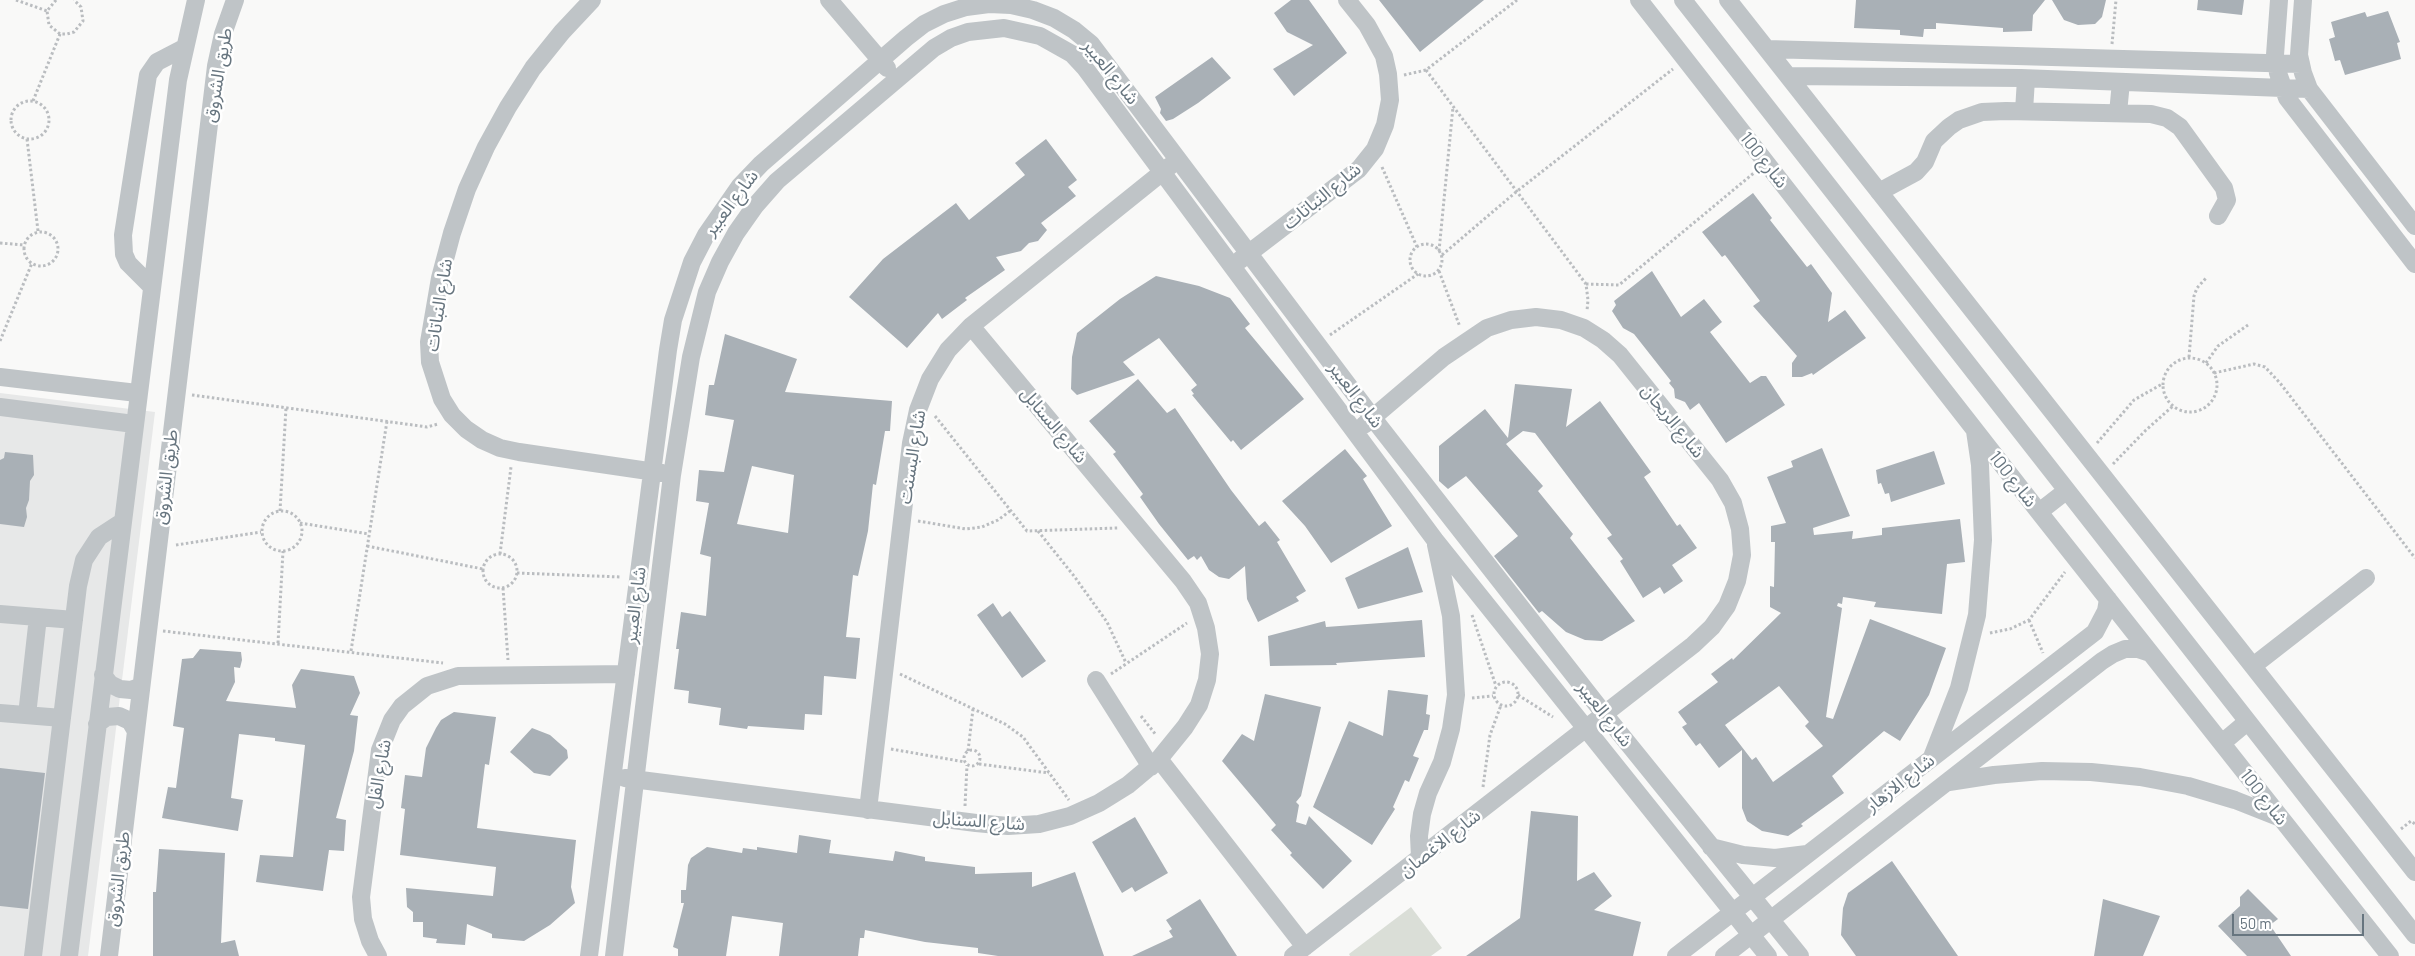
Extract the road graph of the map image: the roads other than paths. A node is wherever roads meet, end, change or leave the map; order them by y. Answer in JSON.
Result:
{"nodes":[{"id":1,"x":196,"y":0,"type":"edge"},
{"id":2,"x":235,"y":0,"type":"edge"},
{"id":3,"x":592,"y":0,"type":"edge"},
{"id":4,"x":829,"y":0,"type":"edge"},
{"id":5,"x":1347,"y":0,"type":"edge"},
{"id":6,"x":1640,"y":0,"type":"edge"},
{"id":7,"x":1683,"y":0,"type":"edge"},
{"id":8,"x":1728,"y":0,"type":"edge"},
{"id":9,"x":2279,"y":0,"type":"edge"},
{"id":10,"x":2303,"y":0,"type":"edge"},
{"id":11,"x":184,"y":48,"type":"junction"},
{"id":12,"x":1767,"y":49,"type":"junction"},
{"id":13,"x":2023,"y":56,"type":"junction"},
{"id":14,"x":880,"y":60,"type":"junction"},
{"id":15,"x":2301,"y":64,"type":"junction"},
{"id":16,"x":2276,"y":65,"type":"junction"},
{"id":17,"x":1788,"y":76,"type":"junction"},
{"id":18,"x":896,"y":79,"type":"junction"},
{"id":19,"x":2024,"y":79,"type":"junction"},
{"id":20,"x":2121,"y":82,"type":"junction"},
{"id":21,"x":2283,"y":89,"type":"junction"},
{"id":22,"x":2309,"y":89,"type":"junction"},
{"id":23,"x":2024,"y":111,"type":"junction"},
{"id":24,"x":2118,"y":113,"type":"junction"},
{"id":25,"x":1179,"y":159,"type":"junction"},
{"id":26,"x":1162,"y":172,"type":"junction"},
{"id":27,"x":1879,"y":192,"type":"junction"},
{"id":28,"x":2218,"y":216,"type":"dead end"},
{"id":29,"x":2415,"y":226,"type":"edge"},
{"id":30,"x":1250,"y":253,"type":"junction"},
{"id":31,"x":2415,"y":264,"type":"edge"},
{"id":32,"x":1232,"y":266,"type":"junction"},
{"id":33,"x":151,"y":286,"type":"junction"},
{"id":34,"x":971,"y":326,"type":"junction"},
{"id":35,"x":0,"y":377,"type":"edge"},
{"id":36,"x":138,"y":393,"type":"junction"},
{"id":37,"x":0,"y":407,"type":"edge"},
{"id":38,"x":1372,"y":417,"type":"junction"},
{"id":39,"x":134,"y":424,"type":"junction"},
{"id":40,"x":1974,"y":428,"type":"junction"},
{"id":41,"x":1356,"y":431,"type":"junction"},
{"id":42,"x":652,"y":472,"type":"junction"},
{"id":43,"x":672,"y":475,"type":"junction"},
{"id":44,"x":2066,"y":491,"type":"junction"},
{"id":45,"x":2039,"y":512,"type":"junction"},
{"id":46,"x":122,"y":522,"type":"junction"},
{"id":47,"x":1435,"y":540,"type":"junction"},
{"id":48,"x":2366,"y":578,"type":"dead end"},
{"id":49,"x":2108,"y":599,"type":"junction"},
{"id":50,"x":0,"y":614,"type":"edge"},
{"id":51,"x":38,"y":617,"type":"junction"},
{"id":52,"x":74,"y":620,"type":"junction"},
{"id":53,"x":2085,"y":640,"type":"junction"},
{"id":54,"x":2150,"y":653,"type":"junction"},
{"id":55,"x":2102,"y":661,"type":"junction"},
{"id":56,"x":2253,"y":666,"type":"junction"},
{"id":57,"x":626,"y":674,"type":"junction"},
{"id":58,"x":103,"y":676,"type":"junction"},
{"id":59,"x":1096,"y":680,"type":"dead end"},
{"id":60,"x":141,"y":686,"type":"junction"},
{"id":61,"x":0,"y":712,"type":"edge"},
{"id":62,"x":28,"y":715,"type":"junction"},
{"id":63,"x":1605,"y":715,"type":"junction"},
{"id":64,"x":62,"y":718,"type":"junction"},
{"id":65,"x":2248,"y":722,"type":"junction"},
{"id":66,"x":97,"y":724,"type":"junction"},
{"id":67,"x":1586,"y":730,"type":"junction"},
{"id":68,"x":136,"y":731,"type":"junction"},
{"id":69,"x":2222,"y":743,"type":"junction"},
{"id":70,"x":1932,"y":758,"type":"junction"},
{"id":71,"x":1159,"y":759,"type":"junction"},
{"id":72,"x":612,"y":776,"type":"junction"},
{"id":73,"x":636,"y":779,"type":"junction"},
{"id":74,"x":1946,"y":783,"type":"junction"},
{"id":75,"x":868,"y":810,"type":"junction"},
{"id":76,"x":2280,"y":818,"type":"junction"},
{"id":77,"x":1711,"y":847,"type":"junction"},
{"id":78,"x":1807,"y":854,"type":"junction"},
{"id":79,"x":1420,"y":858,"type":"junction"},
{"id":80,"x":2415,"y":872,"type":"edge"},
{"id":81,"x":1752,"y":897,"type":"junction"},
{"id":82,"x":1733,"y":912,"type":"junction"},
{"id":83,"x":1770,"y":920,"type":"junction"},
{"id":84,"x":1751,"y":935,"type":"junction"},
{"id":85,"x":2415,"y":935,"type":"edge"},
{"id":86,"x":1299,"y":952,"type":"edge"},
{"id":87,"x":111,"y":953,"type":"edge"},
{"id":88,"x":33,"y":956,"type":"edge"},
{"id":89,"x":69,"y":956,"type":"edge"},
{"id":90,"x":378,"y":956,"type":"edge"},
{"id":91,"x":589,"y":956,"type":"edge"},
{"id":92,"x":614,"y":956,"type":"edge"},
{"id":93,"x":1676,"y":956,"type":"edge"},
{"id":94,"x":1724,"y":956,"type":"edge"},
{"id":95,"x":1768,"y":956,"type":"edge"},
{"id":96,"x":1800,"y":956,"type":"edge"},
{"id":97,"x":2390,"y":956,"type":"edge"}],
"edges":[{"from":1,"to":11,"type":"street","name":"طريق الشروق"},
{"from":2,"to":60,"type":"street","name":"طريق الشروق"},
{"from":3,"to":42,"type":"street","name":"شارع النباتات"},
{"from":4,"to":14,"type":"street"},
{"from":5,"to":30,"type":"street","name":"شارع النباتات"},
{"from":6,"to":40,"type":"street","name":"شارع 100"},
{"from":7,"to":44,"type":"street","name":"شارع 100"},
{"from":8,"to":12,"type":"street"},
{"from":9,"to":16,"type":"street"},
{"from":10,"to":15,"type":"street"},
{"from":11,"to":33,"type":"street","name":"طريق الشروق"},
{"from":11,"to":33,"type":"street"},
{"from":12,"to":13,"type":"street"},
{"from":12,"to":17,"type":"street"},
{"from":13,"to":16,"type":"street"},
{"from":13,"to":19,"type":"street"},
{"from":14,"to":18,"type":"street"},
{"from":14,"to":25,"type":"street","name":"شارع العبير"},
{"from":14,"to":42,"type":"street","name":"شارع العبير"},
{"from":15,"to":16,"type":"street"},
{"from":15,"to":22,"type":"street"},
{"from":16,"to":21,"type":"street"},
{"from":17,"to":19,"type":"street"},
{"from":17,"to":27,"type":"street"},
{"from":18,"to":26,"type":"street","name":"شارع العبير"},
{"from":18,"to":43,"type":"street","name":"شارع العبير"},
{"from":19,"to":20,"type":"street"},
{"from":19,"to":23,"type":"street"},
{"from":20,"to":21,"type":"street"},
{"from":20,"to":24,"type":"street"},
{"from":21,"to":22,"type":"street"},
{"from":21,"to":31,"type":"street"},
{"from":22,"to":29,"type":"street"},
{"from":23,"to":24,"type":"street"},
{"from":23,"to":27,"type":"street"},
{"from":24,"to":28,"type":"street"},
{"from":25,"to":26,"type":"street","name":"شارع البسنت"},
{"from":25,"to":30,"type":"street","name":"شارع العبير"},
{"from":26,"to":32,"type":"street","name":"شارع العبير"},
{"from":26,"to":34,"type":"street","name":"شارع البسنت"},
{"from":27,"to":56,"type":"street"},
{"from":30,"to":32,"type":"street","name":"شارع النباتات"},
{"from":30,"to":38,"type":"street","name":"شارع العبير"},
{"from":32,"to":41,"type":"street","name":"شارع العبير"},
{"from":33,"to":36,"type":"street","name":"طريق الشروق"},
{"from":34,"to":71,"type":"street","name":"شارع السنابل"},
{"from":34,"to":75,"type":"street","name":"شارع البسنت"},
{"from":35,"to":36,"type":"street"},
{"from":36,"to":39,"type":"street","name":"طريق الشروق"},
{"from":37,"to":39,"type":"street"},
{"from":38,"to":41,"type":"street","name":"شارع الريحان"},
{"from":38,"to":63,"type":"street","name":"شارع العبير"},
{"from":38,"to":63,"type":"street","name":"شارع الريحان"},
{"from":39,"to":46,"type":"street","name":"طريق الشروق"},
{"from":40,"to":45,"type":"street","name":"شارع 100"},
{"from":40,"to":70,"type":"street"},
{"from":41,"to":47,"type":"street","name":"شارع العبير"},
{"from":42,"to":43,"type":"street","name":"شارع النباتات"},
{"from":42,"to":57,"type":"street","name":"شارع العبير"},
{"from":43,"to":73,"type":"street","name":"شارع العبير"},
{"from":44,"to":45,"type":"street"},
{"from":44,"to":65,"type":"street","name":"شارع 100"},
{"from":45,"to":49,"type":"street","name":"شارع 100"},
{"from":46,"to":52,"type":"street"},
{"from":46,"to":58,"type":"street","name":"طريق الشروق"},
{"from":47,"to":67,"type":"street","name":"شارع العبير"},
{"from":47,"to":79,"type":"street"},
{"from":48,"to":56,"type":"street"},
{"from":49,"to":53,"type":"street","name":"شارع الازهار"},
{"from":49,"to":54,"type":"street","name":"شارع 100"},
{"from":50,"to":51,"type":"street"},
{"from":51,"to":52,"type":"street"},
{"from":51,"to":62,"type":"street"},
{"from":52,"to":64,"type":"street"},
{"from":53,"to":55,"type":"street"},
{"from":53,"to":70,"type":"street","name":"شارع الازهار"},
{"from":54,"to":55,"type":"street","name":"شارع الازهار"},
{"from":54,"to":69,"type":"street","name":"شارع 100"},
{"from":55,"to":74,"type":"street","name":"شارع الازهار"},
{"from":56,"to":80,"type":"street"},
{"from":57,"to":72,"type":"street","name":"شارع العبير"},
{"from":57,"to":90,"type":"street","name":"شارع الفل"},
{"from":58,"to":60,"type":"street"},
{"from":58,"to":66,"type":"street","name":"طريق الشروق"},
{"from":59,"to":71,"type":"street"},
{"from":60,"to":68,"type":"street","name":"طريق الشروق"},
{"from":61,"to":62,"type":"street"},
{"from":62,"to":64,"type":"street"},
{"from":63,"to":67,"type":"street","name":"شارع الريحان"},
{"from":63,"to":77,"type":"street","name":"شارع العبير"},
{"from":64,"to":88,"type":"street"},
{"from":65,"to":69,"type":"street"},
{"from":65,"to":85,"type":"street","name":"شارع 100"},
{"from":66,"to":68,"type":"street"},
{"from":66,"to":89,"type":"street","name":"طريق الشروق"},
{"from":67,"to":79,"type":"street","name":"شارع الاغصان"},
{"from":67,"to":82,"type":"street","name":"شارع العبير"},
{"from":68,"to":87,"type":"street","name":"طريق الشروق"},
{"from":69,"to":76,"type":"street","name":"شارع 100"},
{"from":70,"to":78,"type":"street","name":"شارع الازهار"},
{"from":71,"to":75,"type":"street","name":"شارع السنابل"},
{"from":71,"to":86,"type":"street"},
{"from":72,"to":73,"type":"street","name":"شارع السنابل"},
{"from":72,"to":91,"type":"street","name":"شارع العبير"},
{"from":73,"to":75,"type":"street","name":"شارع السنابل"},
{"from":73,"to":92,"type":"street","name":"شارع العبير"},
{"from":74,"to":76,"type":"street"},
{"from":74,"to":83,"type":"street","name":"شارع الازهار"},
{"from":76,"to":97,"type":"street","name":"شارع 100"},
{"from":77,"to":78,"type":"street"},
{"from":77,"to":81,"type":"street","name":"شارع العبير"},
{"from":78,"to":81,"type":"street","name":"شارع الازهار"},
{"from":79,"to":86,"type":"street","name":"شارع الاغصان"},
{"from":81,"to":82,"type":"street","name":"شارع الازهار"},
{"from":81,"to":83,"type":"street","name":"شارع العبير"},
{"from":82,"to":84,"type":"street","name":"شارع العبير"},
{"from":82,"to":93,"type":"street","name":"شارع الازهار"},
{"from":83,"to":84,"type":"street","name":"شارع الازهار"},
{"from":83,"to":96,"type":"street","name":"شارع العبير"},
{"from":84,"to":94,"type":"street","name":"شارع الازهار"},
{"from":84,"to":95,"type":"street","name":"شارع العبير"}]}
